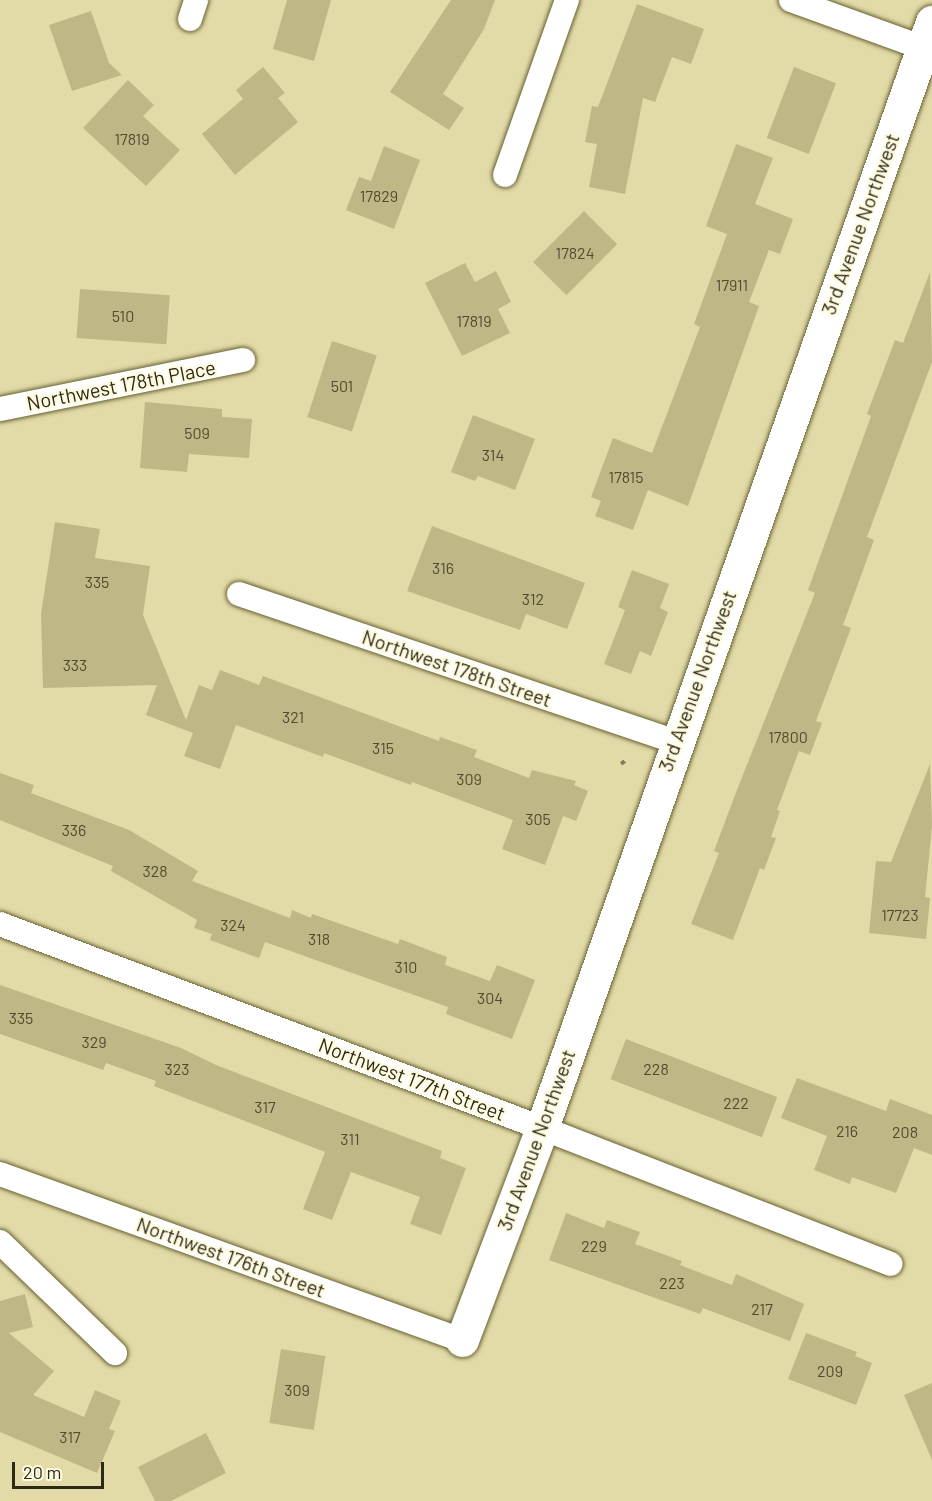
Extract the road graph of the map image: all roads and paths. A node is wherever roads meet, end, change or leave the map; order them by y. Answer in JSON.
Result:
{"nodes":[{"id":1,"x":567,"y":0,"type":"edge"},
{"id":2,"x":791,"y":0,"type":"edge"},
{"id":3,"x":929,"y":40,"type":"edge"},
{"id":4,"x":505,"y":175,"type":"dead end"},
{"id":5,"x":243,"y":360,"type":"dead end"},
{"id":6,"x":0,"y":409,"type":"edge"},
{"id":7,"x":239,"y":594,"type":"dead end"},
{"id":8,"x":676,"y":742,"type":"junction"},
{"id":9,"x":626,"y":760,"type":"dead end"},
{"id":10,"x":621,"y":764,"type":"dead end"},
{"id":11,"x":0,"y":924,"type":"edge"},
{"id":12,"x":542,"y":1128,"type":"junction"},
{"id":13,"x":0,"y":1174,"type":"edge"},
{"id":14,"x":0,"y":1242,"type":"edge"},
{"id":15,"x":890,"y":1264,"type":"dead end"},
{"id":16,"x":462,"y":1340,"type":"joint"},
{"id":17,"x":115,"y":1353,"type":"dead end"}],
"edges":[{"from":1,"to":4,"type":"street"},
{"from":2,"to":3,"type":"street"},
{"from":3,"to":8,"type":"street","name":"3rd Avenue Northwest"},
{"from":5,"to":6,"type":"street","name":"Northwest 178th Place"},
{"from":7,"to":8,"type":"street","name":"Northwest 178th Street"},
{"from":8,"to":12,"type":"street","name":"3rd Avenue Northwest"},
{"from":9,"to":10,"type":"path"},
{"from":11,"to":12,"type":"street","name":"Northwest 177th Street"},
{"from":12,"to":15,"type":"street","name":"Northwest 177th Street"},
{"from":12,"to":16,"type":"street","name":"3rd Avenue Northwest"},
{"from":13,"to":16,"type":"street","name":"Northwest 176th Street"},
{"from":14,"to":17,"type":"street"}]}
